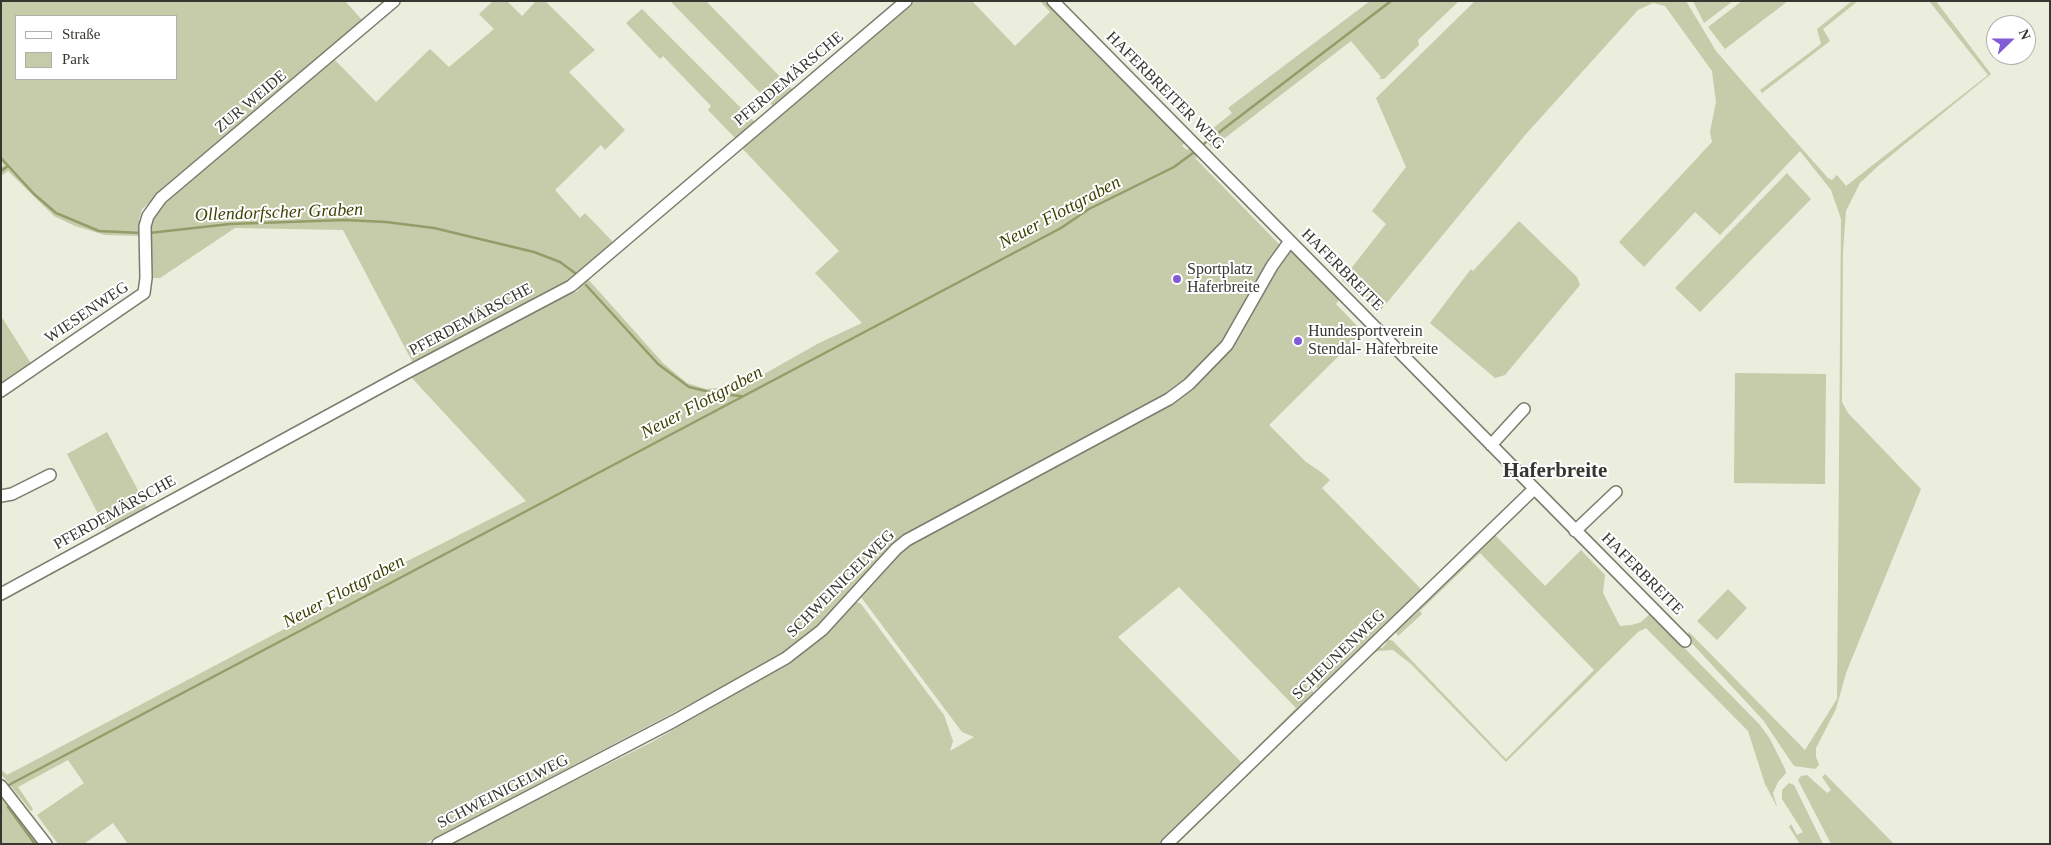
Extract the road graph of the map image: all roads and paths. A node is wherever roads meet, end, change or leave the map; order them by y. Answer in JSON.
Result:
{"nodes":[{"id":1,"x":394,"y":1,"type":"edge"},
{"id":2,"x":906,"y":1,"type":"edge"},
{"id":3,"x":1053,"y":1,"type":"edge"},
{"id":4,"x":1255,"y":204,"type":"joint"},
{"id":5,"x":145,"y":231,"type":"joint"},
{"id":6,"x":1290,"y":241,"type":"junction"},
{"id":7,"x":1,"y":391,"type":"edge"},
{"id":8,"x":1524,"y":409,"type":"dead end"},
{"id":9,"x":1491,"y":445,"type":"junction"},
{"id":10,"x":50,"y":475,"type":"dead end"},
{"id":11,"x":1534,"y":489,"type":"junction"},
{"id":12,"x":1616,"y":492,"type":"dead end"},
{"id":13,"x":2,"y":494,"type":"edge"},
{"id":14,"x":1575,"y":530,"type":"junction"},
{"id":15,"x":1,"y":594,"type":"edge"},
{"id":16,"x":1685,"y":641,"type":"dead end"},
{"id":17,"x":5,"y":790,"type":"edge"},
{"id":18,"x":46,"y":844,"type":"edge"},
{"id":19,"x":438,"y":844,"type":"edge"},
{"id":20,"x":1167,"y":844,"type":"edge"}],
"edges":[{"from":1,"to":5,"type":"street","name":"ZUR WEIDE"},
{"from":2,"to":15,"type":"street","name":"PFERDEMÄRSCHE"},
{"from":3,"to":4,"type":"street","name":"HAFERBREITER WEG"},
{"from":4,"to":6,"type":"street","name":"HAFERBREITE"},
{"from":5,"to":7,"type":"street","name":"WIESENWEG"},
{"from":6,"to":9,"type":"street","name":"HAFERBREITE"},
{"from":6,"to":19,"type":"street","name":"SCHWEINIGELWEG"},
{"from":8,"to":9,"type":"street"},
{"from":9,"to":11,"type":"street","name":"HAFERBREITE"},
{"from":10,"to":13,"type":"street"},
{"from":11,"to":14,"type":"street","name":"HAFERBREITE"},
{"from":11,"to":20,"type":"street","name":"SCHEUNENWEG"},
{"from":12,"to":14,"type":"street","name":"HAFERBREITE"},
{"from":14,"to":16,"type":"street","name":"HAFERBREITE"},
{"from":17,"to":18,"type":"street"}]}
